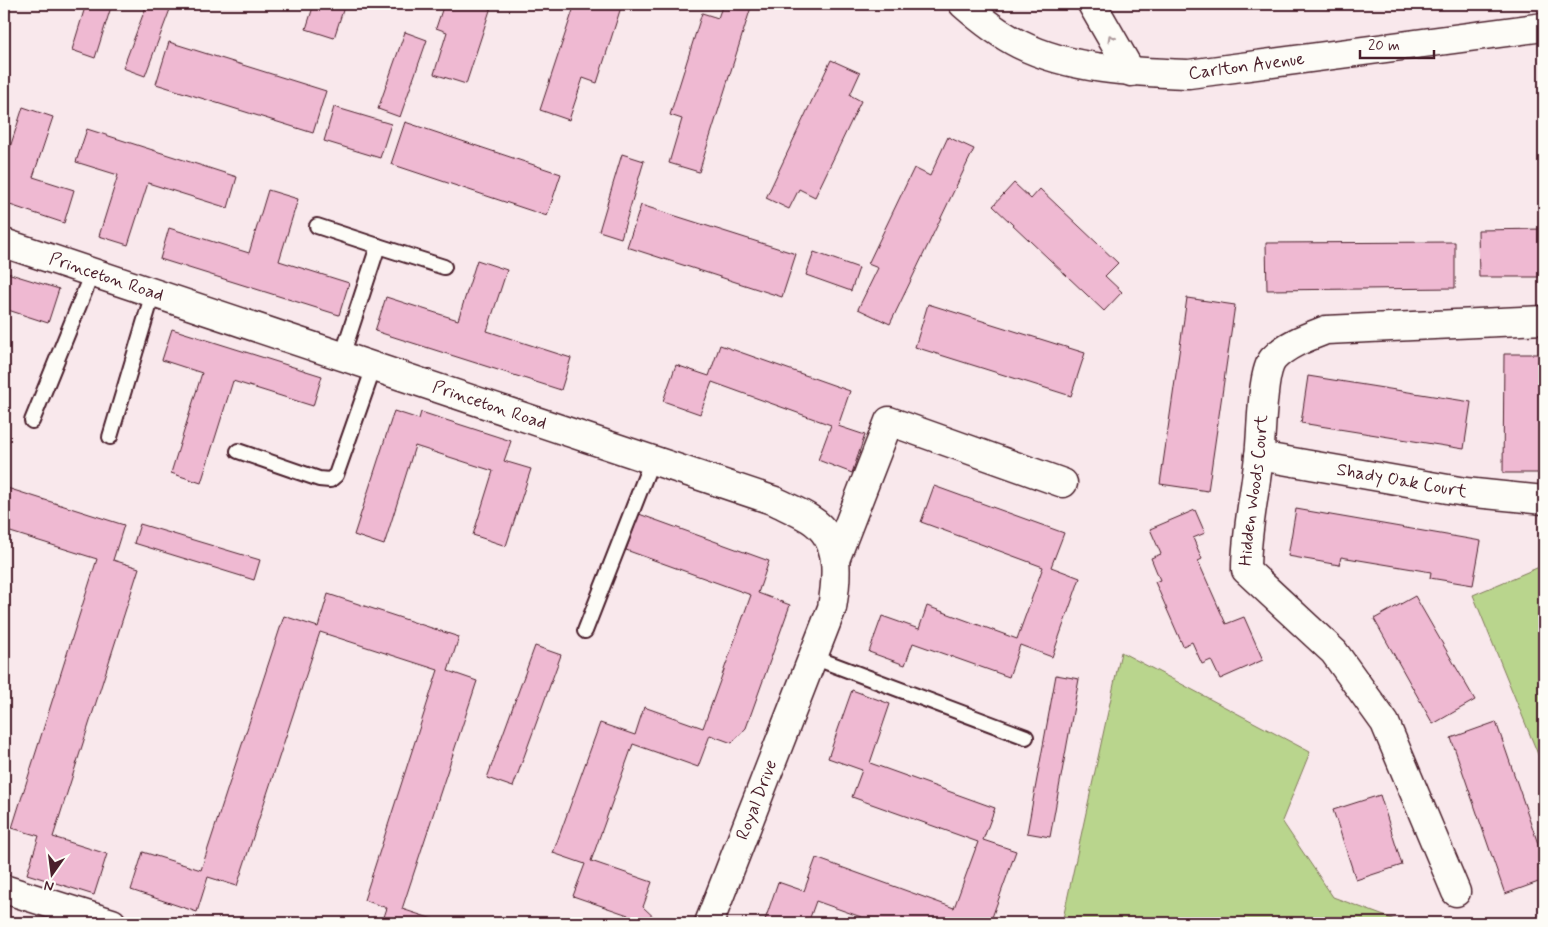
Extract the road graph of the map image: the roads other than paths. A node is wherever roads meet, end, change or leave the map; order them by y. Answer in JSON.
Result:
{"nodes":[{"id":1,"x":963,"y":4,"type":"edge"},
{"id":2,"x":1092,"y":4,"type":"edge"},
{"id":3,"x":1544,"y":27,"type":"edge"},
{"id":4,"x":1130,"y":72,"type":"junction"},
{"id":5,"x":317,"y":226,"type":"dead end"},
{"id":6,"x":4,"y":243,"type":"edge"},
{"id":7,"x":378,"y":246,"type":"junction"},
{"id":8,"x":444,"y":267,"type":"dead end"},
{"id":9,"x":92,"y":273,"type":"junction"},
{"id":10,"x":153,"y":293,"type":"junction"},
{"id":11,"x":1544,"y":320,"type":"edge"},
{"id":12,"x":342,"y":356,"type":"junction"},
{"id":13,"x":374,"y":367,"type":"junction"},
{"id":14,"x":32,"y":421,"type":"dead end"},
{"id":15,"x":110,"y":437,"type":"dead end"},
{"id":16,"x":238,"y":451,"type":"dead end"},
{"id":17,"x":1259,"y":456,"type":"junction"},
{"id":18,"x":652,"y":460,"type":"junction"},
{"id":19,"x":1063,"y":483,"type":"dead end"},
{"id":20,"x":1544,"y":500,"type":"edge"},
{"id":21,"x":835,"y":560,"type":"junction"},
{"id":22,"x":585,"y":632,"type":"dead end"},
{"id":23,"x":810,"y":667,"type":"junction"},
{"id":24,"x":1026,"y":738,"type":"dead end"},
{"id":25,"x":4,"y":889,"type":"edge"},
{"id":26,"x":1456,"y":892,"type":"dead end"},
{"id":27,"x":112,"y":923,"type":"edge"},
{"id":28,"x":709,"y":923,"type":"edge"}],
"edges":[{"from":1,"to":4,"type":"street","name":"Carlton Avenue"},
{"from":4,"to":2,"type":"street","one_way":true},
{"from":3,"to":4,"type":"street","name":"Carlton Avenue"},
{"from":5,"to":7,"type":"lane"},
{"from":6,"to":9,"type":"street","name":"Princeton Road"},
{"from":7,"to":8,"type":"lane"},
{"from":7,"to":12,"type":"lane"},
{"from":9,"to":10,"type":"street","name":"Princeton Road"},
{"from":9,"to":14,"type":"lane"},
{"from":10,"to":12,"type":"street","name":"Princeton Road"},
{"from":10,"to":15,"type":"lane"},
{"from":11,"to":17,"type":"street","name":"Hidden Woods Court"},
{"from":12,"to":13,"type":"street","name":"Princeton Road"},
{"from":13,"to":16,"type":"lane"},
{"from":13,"to":18,"type":"street","name":"Princeton Road"},
{"from":17,"to":20,"type":"street","name":"Shady Oak Court"},
{"from":17,"to":26,"type":"street","name":"Hidden Woods Court"},
{"from":18,"to":21,"type":"street","name":"Princeton Road"},
{"from":18,"to":22,"type":"lane"},
{"from":19,"to":21,"type":"street"},
{"from":21,"to":23,"type":"street","name":"Princeton Road"},
{"from":23,"to":24,"type":"lane"},
{"from":23,"to":28,"type":"street","name":"Royal Drive"},
{"from":25,"to":27,"type":"street"}]}
